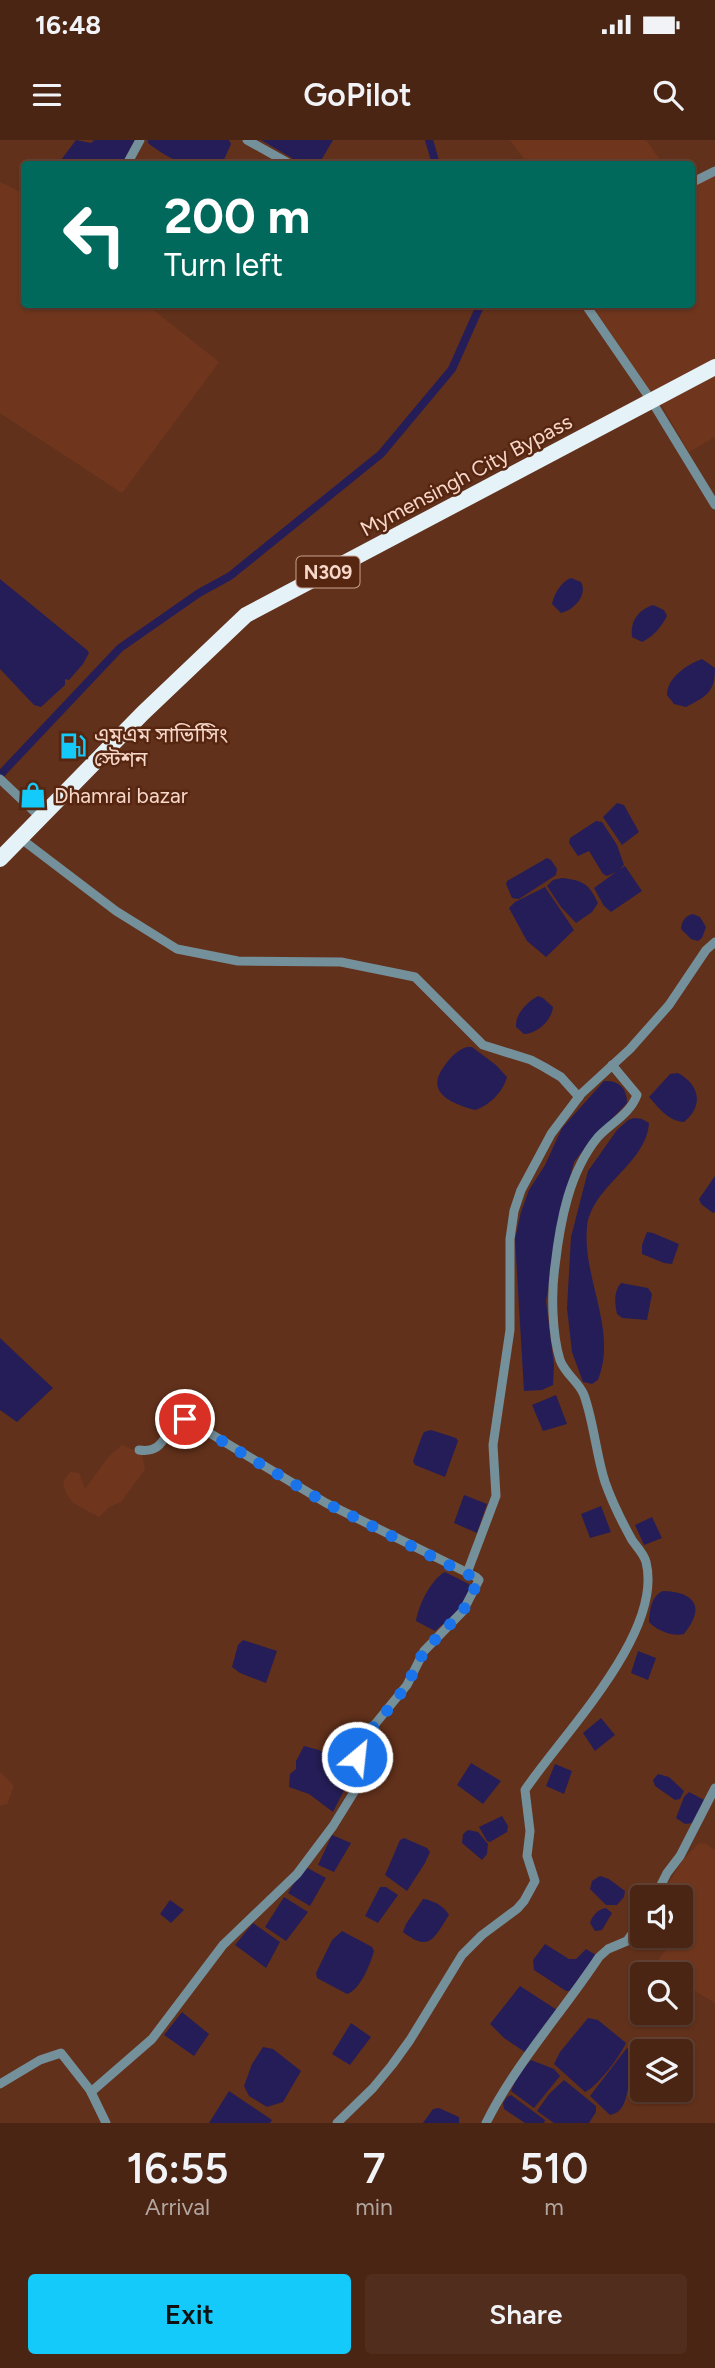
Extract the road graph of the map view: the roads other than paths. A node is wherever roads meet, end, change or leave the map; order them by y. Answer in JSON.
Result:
{"nodes":[{"id":1,"x":140,"y":140,"type":"edge"},
{"id":2,"x":247,"y":140,"type":"edge"},
{"id":3,"x":129,"y":161,"type":"edge"},
{"id":4,"x":285,"y":161,"type":"edge"},
{"id":5,"x":715,"y":171,"type":"edge"},
{"id":6,"x":695,"y":181,"type":"edge"},
{"id":7,"x":588,"y":308,"type":"edge"},
{"id":8,"x":715,"y":367,"type":"edge"},
{"id":9,"x":652,"y":400,"type":"junction"},
{"id":10,"x":715,"y":505,"type":"edge"},
{"id":11,"x":0,"y":779,"type":"edge"},
{"id":12,"x":40,"y":817,"type":"junction"},
{"id":13,"x":20,"y":838,"type":"junction"},
{"id":14,"x":0,"y":859,"type":"edge"},
{"id":15,"x":715,"y":942,"type":"edge"},
{"id":16,"x":612,"y":1065,"type":"junction"},
{"id":17,"x":579,"y":1097,"type":"junction"},
{"id":18,"x":139,"y":1450,"type":"dead end"},
{"id":19,"x":467,"y":1573,"type":"junction"},
{"id":20,"x":715,"y":1788,"type":"edge"},
{"id":21,"x":660,"y":1885,"type":"edge"},
{"id":22,"x":630,"y":1937,"type":"edge"},
{"id":23,"x":0,"y":2084,"type":"edge"},
{"id":24,"x":91,"y":2092,"type":"junction"},
{"id":25,"x":106,"y":2123,"type":"edge"},
{"id":26,"x":337,"y":2123,"type":"edge"},
{"id":27,"x":486,"y":2123,"type":"edge"}],
"edges":[{"from":1,"to":3,"type":"street"},
{"from":2,"to":4,"type":"street"},
{"from":5,"to":6,"type":"street"},
{"from":7,"to":9,"type":"street"},
{"from":8,"to":9,"type":"highway","name":"Mymensingh City Bypass","number":"N309"},
{"from":9,"to":10,"type":"street"},
{"from":9,"to":12,"type":"highway","name":"Mymensingh City Bypass","number":"N309"},
{"from":11,"to":12,"type":"street"},
{"from":12,"to":13,"type":"highway","name":"Mymensingh City Bypass","number":"N309"},
{"from":13,"to":14,"type":"highway","name":"Mymensingh City Bypass","number":"N309"},
{"from":13,"to":17,"type":"street"},
{"from":15,"to":16,"type":"street"},
{"from":16,"to":17,"type":"street"},
{"from":16,"to":26,"type":"street"},
{"from":17,"to":19,"type":"street"},
{"from":18,"to":19,"type":"street"},
{"from":19,"to":24,"type":"street"},
{"from":20,"to":21,"type":"street"},
{"from":22,"to":27,"type":"street"},
{"from":23,"to":24,"type":"street"},
{"from":24,"to":25,"type":"street"}]}
